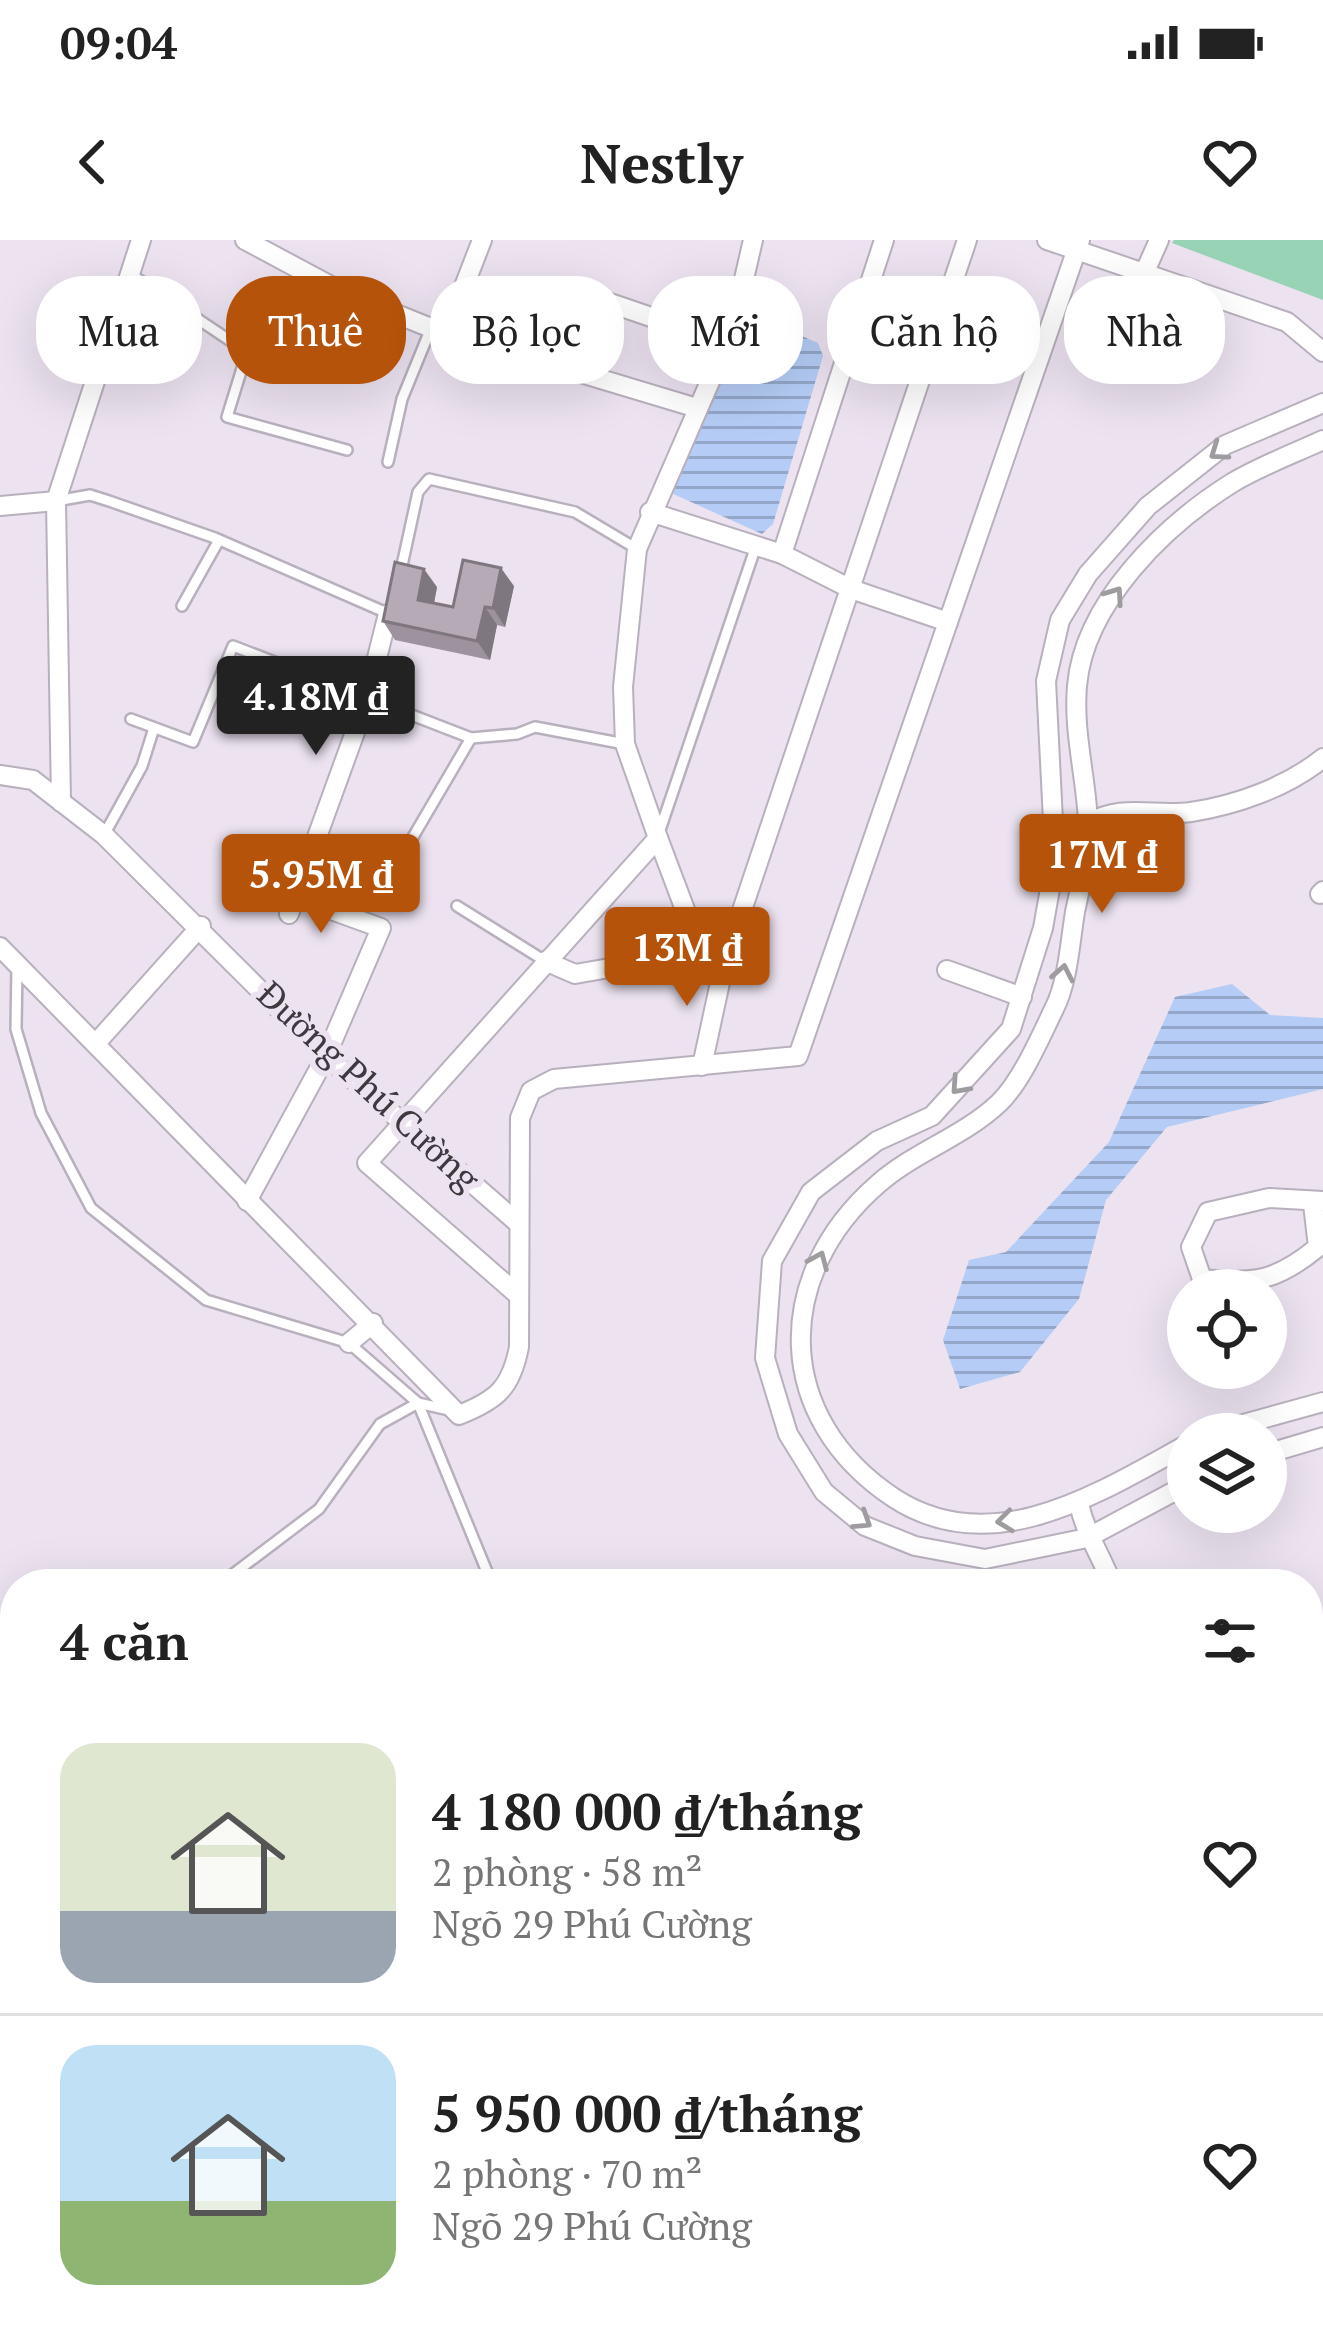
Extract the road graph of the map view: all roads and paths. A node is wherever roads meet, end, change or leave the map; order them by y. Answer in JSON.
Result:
{"nodes":[{"id":1,"x":141,"y":240,"type":"edge"},
{"id":2,"x":245,"y":240,"type":"edge"},
{"id":3,"x":482,"y":240,"type":"edge"},
{"id":4,"x":753,"y":240,"type":"edge"},
{"id":5,"x":884,"y":240,"type":"edge"},
{"id":6,"x":968,"y":240,"type":"edge"},
{"id":7,"x":1047,"y":240,"type":"edge"},
{"id":8,"x":1159,"y":240,"type":"edge"},
{"id":9,"x":1077,"y":246,"type":"edge"},
{"id":10,"x":129,"y":273,"type":"junction"},
{"id":11,"x":465,"y":276,"type":"edge"},
{"id":12,"x":744,"y":276,"type":"edge"},
{"id":13,"x":1143,"y":276,"type":"joint"},
{"id":14,"x":1225,"y":302,"type":"edge"},
{"id":15,"x":430,"y":327,"type":"edge"},
{"id":16,"x":430,"y":348,"type":"edge"},
{"id":17,"x":1323,"y":352,"type":"edge"},
{"id":18,"x":617,"y":384,"type":"edge"},
{"id":19,"x":708,"y":384,"type":"edge"},
{"id":20,"x":1323,"y":403,"type":"edge"},
{"id":21,"x":697,"y":408,"type":"junction"},
{"id":22,"x":1323,"y":440,"type":"edge"},
{"id":23,"x":347,"y":450,"type":"dead end"},
{"id":24,"x":388,"y":462,"type":"dead end"},
{"id":25,"x":56,"y":501,"type":"junction"},
{"id":26,"x":0,"y":506,"type":"edge"},
{"id":27,"x":650,"y":512,"type":"junction"},
{"id":28,"x":219,"y":540,"type":"junction"},
{"id":29,"x":755,"y":549,"type":"junction"},
{"id":30,"x":637,"y":550,"type":"junction"},
{"id":31,"x":782,"y":554,"type":"junction"},
{"id":32,"x":851,"y":589,"type":"junction"},
{"id":33,"x":392,"y":602,"type":"junction"},
{"id":34,"x":182,"y":607,"type":"dead end"},
{"id":35,"x":948,"y":622,"type":"junction"},
{"id":36,"x":366,"y":701,"type":"junction"},
{"id":37,"x":131,"y":719,"type":"dead end"},
{"id":38,"x":154,"y":728,"type":"junction"},
{"id":39,"x":471,"y":738,"type":"junction"},
{"id":40,"x":625,"y":744,"type":"junction"},
{"id":41,"x":1323,"y":758,"type":"edge"},
{"id":42,"x":0,"y":775,"type":"edge"},
{"id":43,"x":61,"y":802,"type":"junction"},
{"id":44,"x":1088,"y":824,"type":"junction"},
{"id":45,"x":104,"y":835,"type":"junction"},
{"id":46,"x":658,"y":838,"type":"junction"},
{"id":47,"x":396,"y":866,"type":"dead end"},
{"id":48,"x":297,"y":887,"type":"junction"},
{"id":49,"x":457,"y":906,"type":"dead end"},
{"id":50,"x":289,"y":914,"type":"dead end"},
{"id":51,"x":201,"y":926,"type":"junction"},
{"id":52,"x":0,"y":946,"type":"edge"},
{"id":53,"x":701,"y":952,"type":"junction"},
{"id":54,"x":17,"y":960,"type":"junction"},
{"id":55,"x":545,"y":961,"type":"junction"},
{"id":56,"x":724,"y":964,"type":"junction"},
{"id":57,"x":947,"y":970,"type":"dead end"},
{"id":58,"x":1022,"y":997,"type":"junction"},
{"id":59,"x":98,"y":1041,"type":"junction"},
{"id":60,"x":326,"y":1056,"type":"junction"},
{"id":61,"x":701,"y":1066,"type":"junction"},
{"id":62,"x":406,"y":1122,"type":"junction"},
{"id":63,"x":877,"y":1141,"type":"junction"},
{"id":64,"x":915,"y":1161,"type":"junction"},
{"id":65,"x":247,"y":1201,"type":"junction"},
{"id":66,"x":1318,"y":1203,"type":"edge"},
{"id":67,"x":519,"y":1224,"type":"junction"},
{"id":68,"x":518,"y":1295,"type":"junction"},
{"id":69,"x":373,"y":1323,"type":"junction"},
{"id":70,"x":349,"y":1343,"type":"junction"},
{"id":71,"x":1323,"y":1402,"type":"edge"},
{"id":72,"x":418,"y":1403,"type":"junction"},
{"id":73,"x":1283,"y":1413,"type":"edge"},
{"id":74,"x":459,"y":1415,"type":"junction"},
{"id":75,"x":1323,"y":1436,"type":"edge"},
{"id":76,"x":1287,"y":1447,"type":"edge"},
{"id":77,"x":1167,"y":1456,"type":"edge"},
{"id":78,"x":1167,"y":1495,"type":"edge"},
{"id":79,"x":1079,"y":1504,"type":"junction"},
{"id":80,"x":1087,"y":1538,"type":"junction"},
{"id":81,"x":240,"y":1569,"type":"edge"},
{"id":82,"x":486,"y":1569,"type":"edge"},
{"id":83,"x":1106,"y":1569,"type":"edge"}],
"edges":[{"from":1,"to":10,"type":"street"},
{"from":2,"to":15,"type":"street"},
{"from":3,"to":11,"type":"street"},
{"from":4,"to":12,"type":"street"},
{"from":5,"to":31,"type":"street"},
{"from":6,"to":32,"type":"street"},
{"from":7,"to":9,"type":"street"},
{"from":8,"to":13,"type":"street"},
{"from":9,"to":13,"type":"street"},
{"from":9,"to":35,"type":"street"},
{"from":10,"to":23,"type":"lane"},
{"from":10,"to":25,"type":"street"},
{"from":14,"to":17,"type":"street"},
{"from":16,"to":24,"type":"lane"},
{"from":18,"to":21,"type":"street"},
{"from":19,"to":21,"type":"street"},
{"from":20,"to":58,"type":"street","one_way":true},
{"from":21,"to":27,"type":"street"},
{"from":44,"to":22,"type":"street","one_way":true},
{"from":25,"to":26,"type":"street"},
{"from":25,"to":28,"type":"lane"},
{"from":25,"to":43,"type":"street"},
{"from":27,"to":29,"type":"street"},
{"from":27,"to":30,"type":"street"},
{"from":28,"to":33,"type":"lane"},
{"from":28,"to":34,"type":"lane"},
{"from":29,"to":31,"type":"street"},
{"from":29,"to":46,"type":"lane"},
{"from":30,"to":33,"type":"lane"},
{"from":30,"to":40,"type":"street"},
{"from":31,"to":32,"type":"street"},
{"from":32,"to":35,"type":"street"},
{"from":32,"to":56,"type":"street"},
{"from":33,"to":36,"type":"street"},
{"from":35,"to":61,"type":"street"},
{"from":36,"to":38,"type":"lane"},
{"from":36,"to":39,"type":"lane"},
{"from":36,"to":48,"type":"street"},
{"from":37,"to":38,"type":"lane"},
{"from":38,"to":45,"type":"lane"},
{"from":39,"to":40,"type":"lane"},
{"from":39,"to":47,"type":"lane"},
{"from":40,"to":46,"type":"street"},
{"from":41,"to":44,"type":"street"},
{"from":42,"to":43,"type":"street","name":"Đường Phú Cường"},
{"from":43,"to":45,"type":"street","name":"Đường Phú Cường"},
{"from":64,"to":44,"type":"street","one_way":true},
{"from":45,"to":51,"type":"street","name":"Đường Phú Cường"},
{"from":46,"to":53,"type":"street"},
{"from":46,"to":55,"type":"street"},
{"from":48,"to":50,"type":"street"},
{"from":48,"to":60,"type":"street"},
{"from":49,"to":55,"type":"lane"},
{"from":51,"to":59,"type":"street"},
{"from":51,"to":60,"type":"street","name":"Đường Phú Cường"},
{"from":52,"to":54,"type":"street"},
{"from":53,"to":55,"type":"street"},
{"from":53,"to":56,"type":"street"},
{"from":54,"to":59,"type":"street"},
{"from":54,"to":70,"type":"lane"},
{"from":55,"to":62,"type":"street"},
{"from":56,"to":61,"type":"street"},
{"from":57,"to":58,"type":"street"},
{"from":58,"to":63,"type":"street","one_way":true},
{"from":59,"to":65,"type":"street"},
{"from":60,"to":62,"type":"street","name":"Đường Phú Cường"},
{"from":60,"to":65,"type":"street"},
{"from":61,"to":67,"type":"street"},
{"from":62,"to":67,"type":"street","name":"Đường Phú Cường"},
{"from":62,"to":68,"type":"street"},
{"from":63,"to":64,"type":"street"},
{"from":63,"to":80,"type":"street","one_way":true},
{"from":79,"to":64,"type":"street","one_way":true},
{"from":65,"to":69,"type":"street"},
{"from":66,"to":66,"type":"street"},
{"from":67,"to":68,"type":"street"},
{"from":68,"to":74,"type":"street"},
{"from":69,"to":70,"type":"street"},
{"from":69,"to":74,"type":"street"},
{"from":70,"to":72,"type":"lane"},
{"from":71,"to":73,"type":"street"},
{"from":72,"to":74,"type":"lane"},
{"from":72,"to":81,"type":"lane"},
{"from":72,"to":82,"type":"lane"},
{"from":75,"to":76,"type":"street"},
{"from":77,"to":79,"type":"street"},
{"from":78,"to":80,"type":"street"},
{"from":79,"to":80,"type":"street"},
{"from":80,"to":83,"type":"street"}]}
